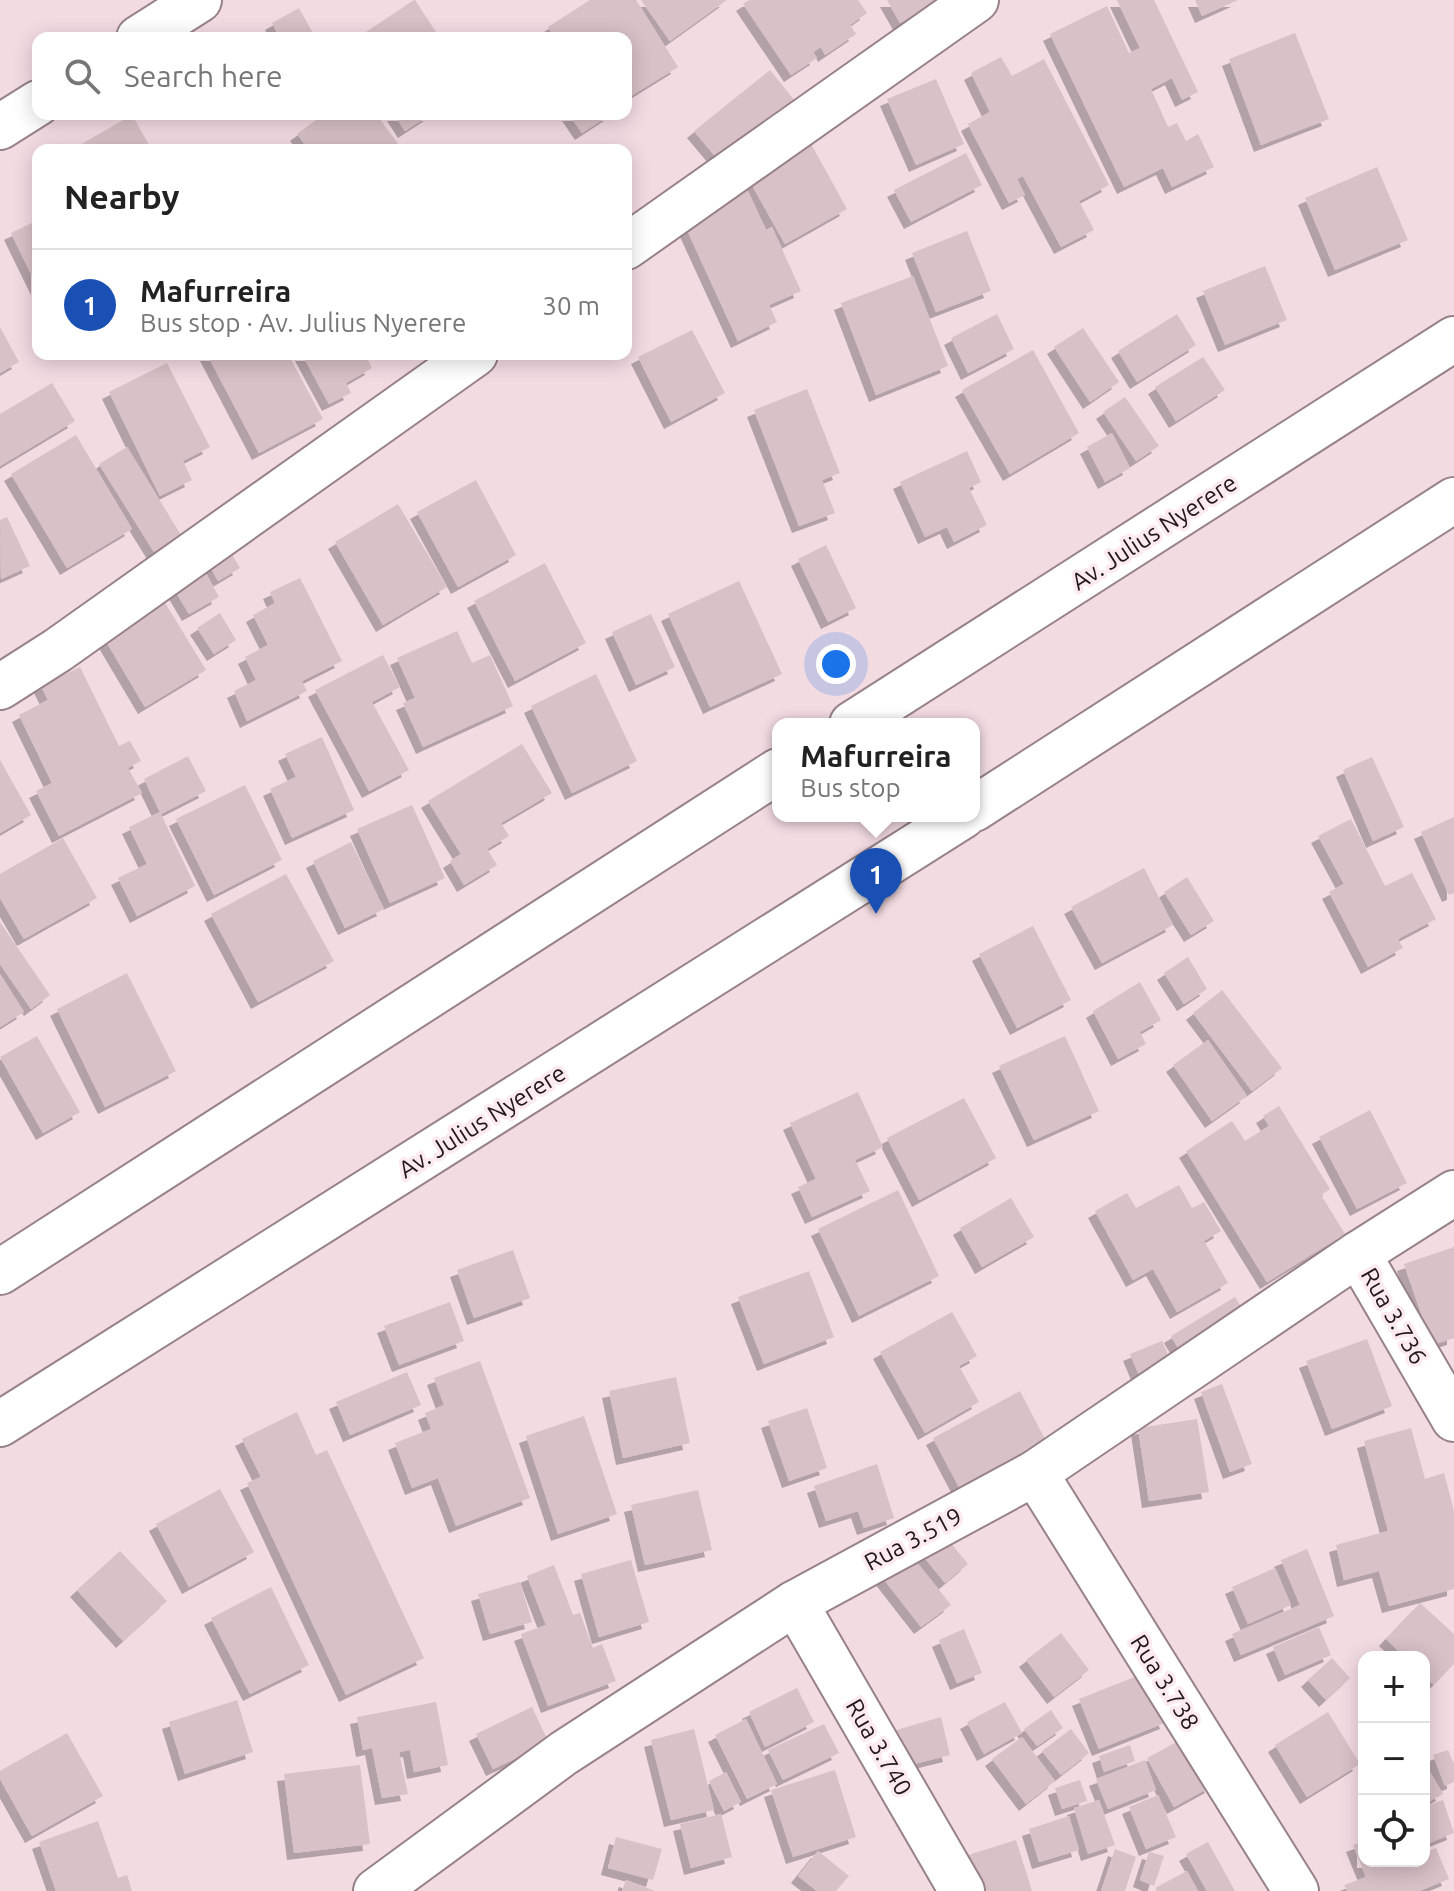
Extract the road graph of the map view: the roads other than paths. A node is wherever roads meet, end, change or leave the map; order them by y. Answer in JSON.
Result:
{"nodes":[{"id":1,"x":199,"y":0,"type":"edge"},
{"id":2,"x":976,"y":0,"type":"edge"},
{"id":3,"x":148,"y":32,"type":"edge"},
{"id":4,"x":632,"y":243,"type":"edge"},
{"id":5,"x":1454,"y":339,"type":"edge"},
{"id":6,"x":467,"y":360,"type":"edge"},
{"id":7,"x":1454,"y":500,"type":"edge"},
{"id":8,"x":0,"y":687,"type":"edge"},
{"id":9,"x":861,"y":718,"type":"edge"},
{"id":10,"x":772,"y":775,"type":"edge"},
{"id":11,"x":980,"y":805,"type":"edge"},
{"id":12,"x":953,"y":822,"type":"edge"},
{"id":13,"x":1454,"y":1193,"type":"edge"},
{"id":14,"x":1358,"y":1254,"type":"junction"},
{"id":15,"x":0,"y":1272,"type":"edge"},
{"id":16,"x":1454,"y":1419,"type":"edge"},
{"id":17,"x":0,"y":1424,"type":"edge"},
{"id":18,"x":1035,"y":1473,"type":"junction"},
{"id":19,"x":795,"y":1603,"type":"junction"},
{"id":20,"x":376,"y":1891,"type":"edge"},
{"id":21,"x":962,"y":1891,"type":"edge"},
{"id":22,"x":1296,"y":1891,"type":"edge"}],
"edges":[{"from":1,"to":3,"type":"street"},
{"from":2,"to":4,"type":"street"},
{"from":5,"to":9,"type":"street","name":"Av. Julius Nyerere"},
{"from":6,"to":8,"type":"street"},
{"from":7,"to":11,"type":"street"},
{"from":10,"to":15,"type":"street"},
{"from":12,"to":17,"type":"street","name":"Av. Julius Nyerere"},
{"from":13,"to":14,"type":"street","name":"Rua 3.519"},
{"from":14,"to":16,"type":"street","name":"Rua 3.736"},
{"from":14,"to":18,"type":"street","name":"Rua 3.519"},
{"from":18,"to":19,"type":"street","name":"Rua 3.519"},
{"from":18,"to":22,"type":"street","name":"Rua 3.738"},
{"from":19,"to":20,"type":"street","name":"Rua 3.519"},
{"from":19,"to":21,"type":"street","name":"Rua 3.740"}]}
